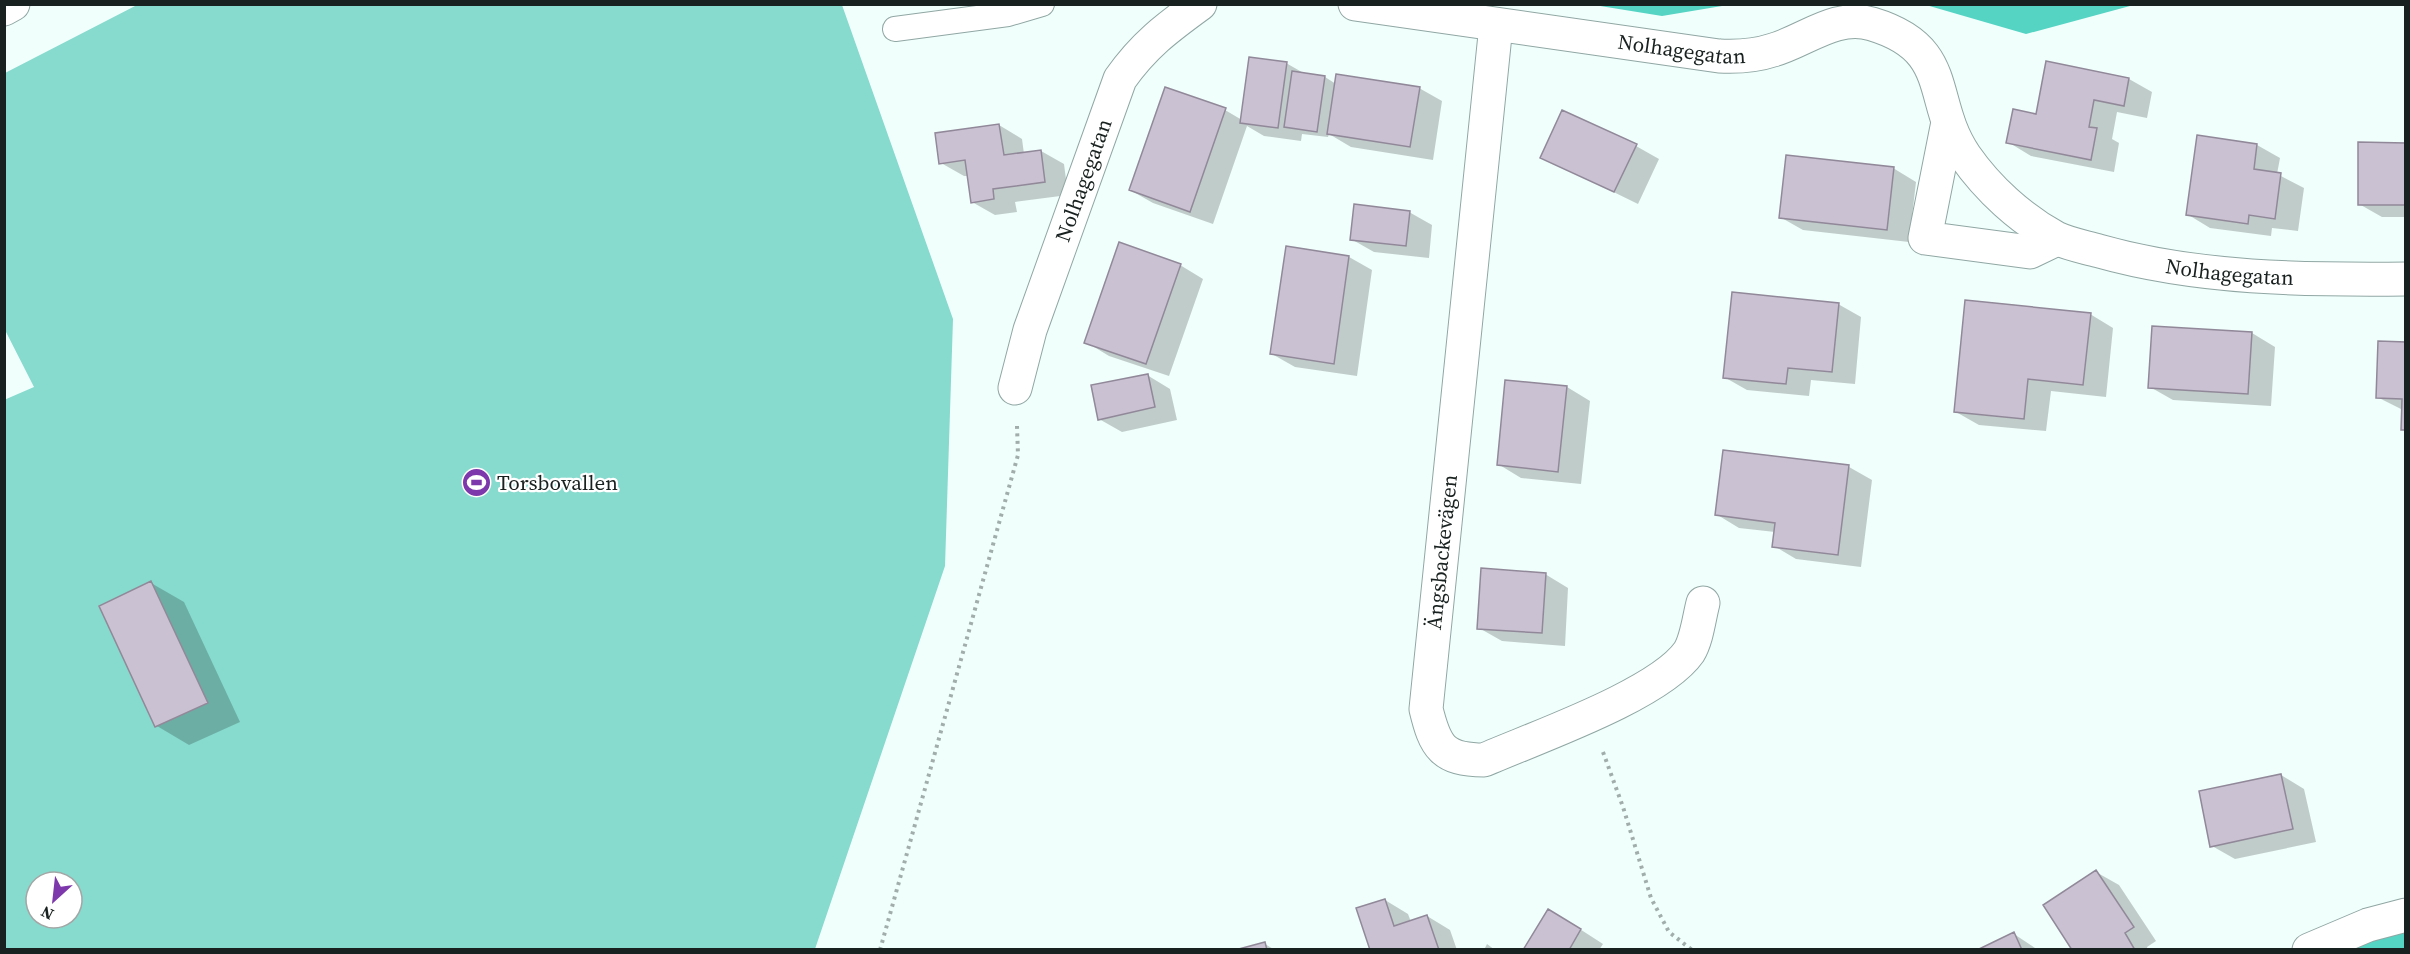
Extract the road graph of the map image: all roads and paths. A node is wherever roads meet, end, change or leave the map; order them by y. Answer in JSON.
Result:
{"nodes":[{"id":1,"x":13,"y":4,"type":"edge"},
{"id":2,"x":1042,"y":4,"type":"edge"},
{"id":3,"x":1200,"y":4,"type":"edge"},
{"id":4,"x":1355,"y":4,"type":"edge"},
{"id":5,"x":4,"y":9,"type":"edge"},
{"id":6,"x":1496,"y":25,"type":"junction"},
{"id":7,"x":895,"y":29,"type":"dead end"},
{"id":8,"x":1948,"y":122,"type":"junction"},
{"id":9,"x":2057,"y":238,"type":"junction"},
{"id":10,"x":2406,"y":279,"type":"edge"},
{"id":11,"x":1016,"y":388,"type":"joint"},
{"id":12,"x":1703,"y":603,"type":"dead end"},
{"id":13,"x":1589,"y":714,"type":"junction"},
{"id":14,"x":2406,"y":915,"type":"edge"},
{"id":15,"x":880,"y":950,"type":"edge"},
{"id":16,"x":1692,"y":950,"type":"edge"},
{"id":17,"x":2309,"y":950,"type":"edge"}],
"edges":[{"from":1,"to":5,"type":"street"},
{"from":2,"to":7,"type":"lane"},
{"from":3,"to":11,"type":"street","name":"Nolhagegatan"},
{"from":4,"to":6,"type":"street","name":"Nolhagegatan"},
{"from":6,"to":8,"type":"street","name":"Nolhagegatan"},
{"from":6,"to":13,"type":"street","name":"Ängsbackevägen"},
{"from":8,"to":9,"type":"street","name":"Nolhagegatan"},
{"from":8,"to":9,"type":"street","name":"Nolhagegatan"},
{"from":9,"to":10,"type":"street","name":"Nolhagegatan"},
{"from":11,"to":15,"type":"path"},
{"from":12,"to":13,"type":"street","name":"Ängsbackevägen"},
{"from":13,"to":16,"type":"path"},
{"from":14,"to":17,"type":"street"}]}
